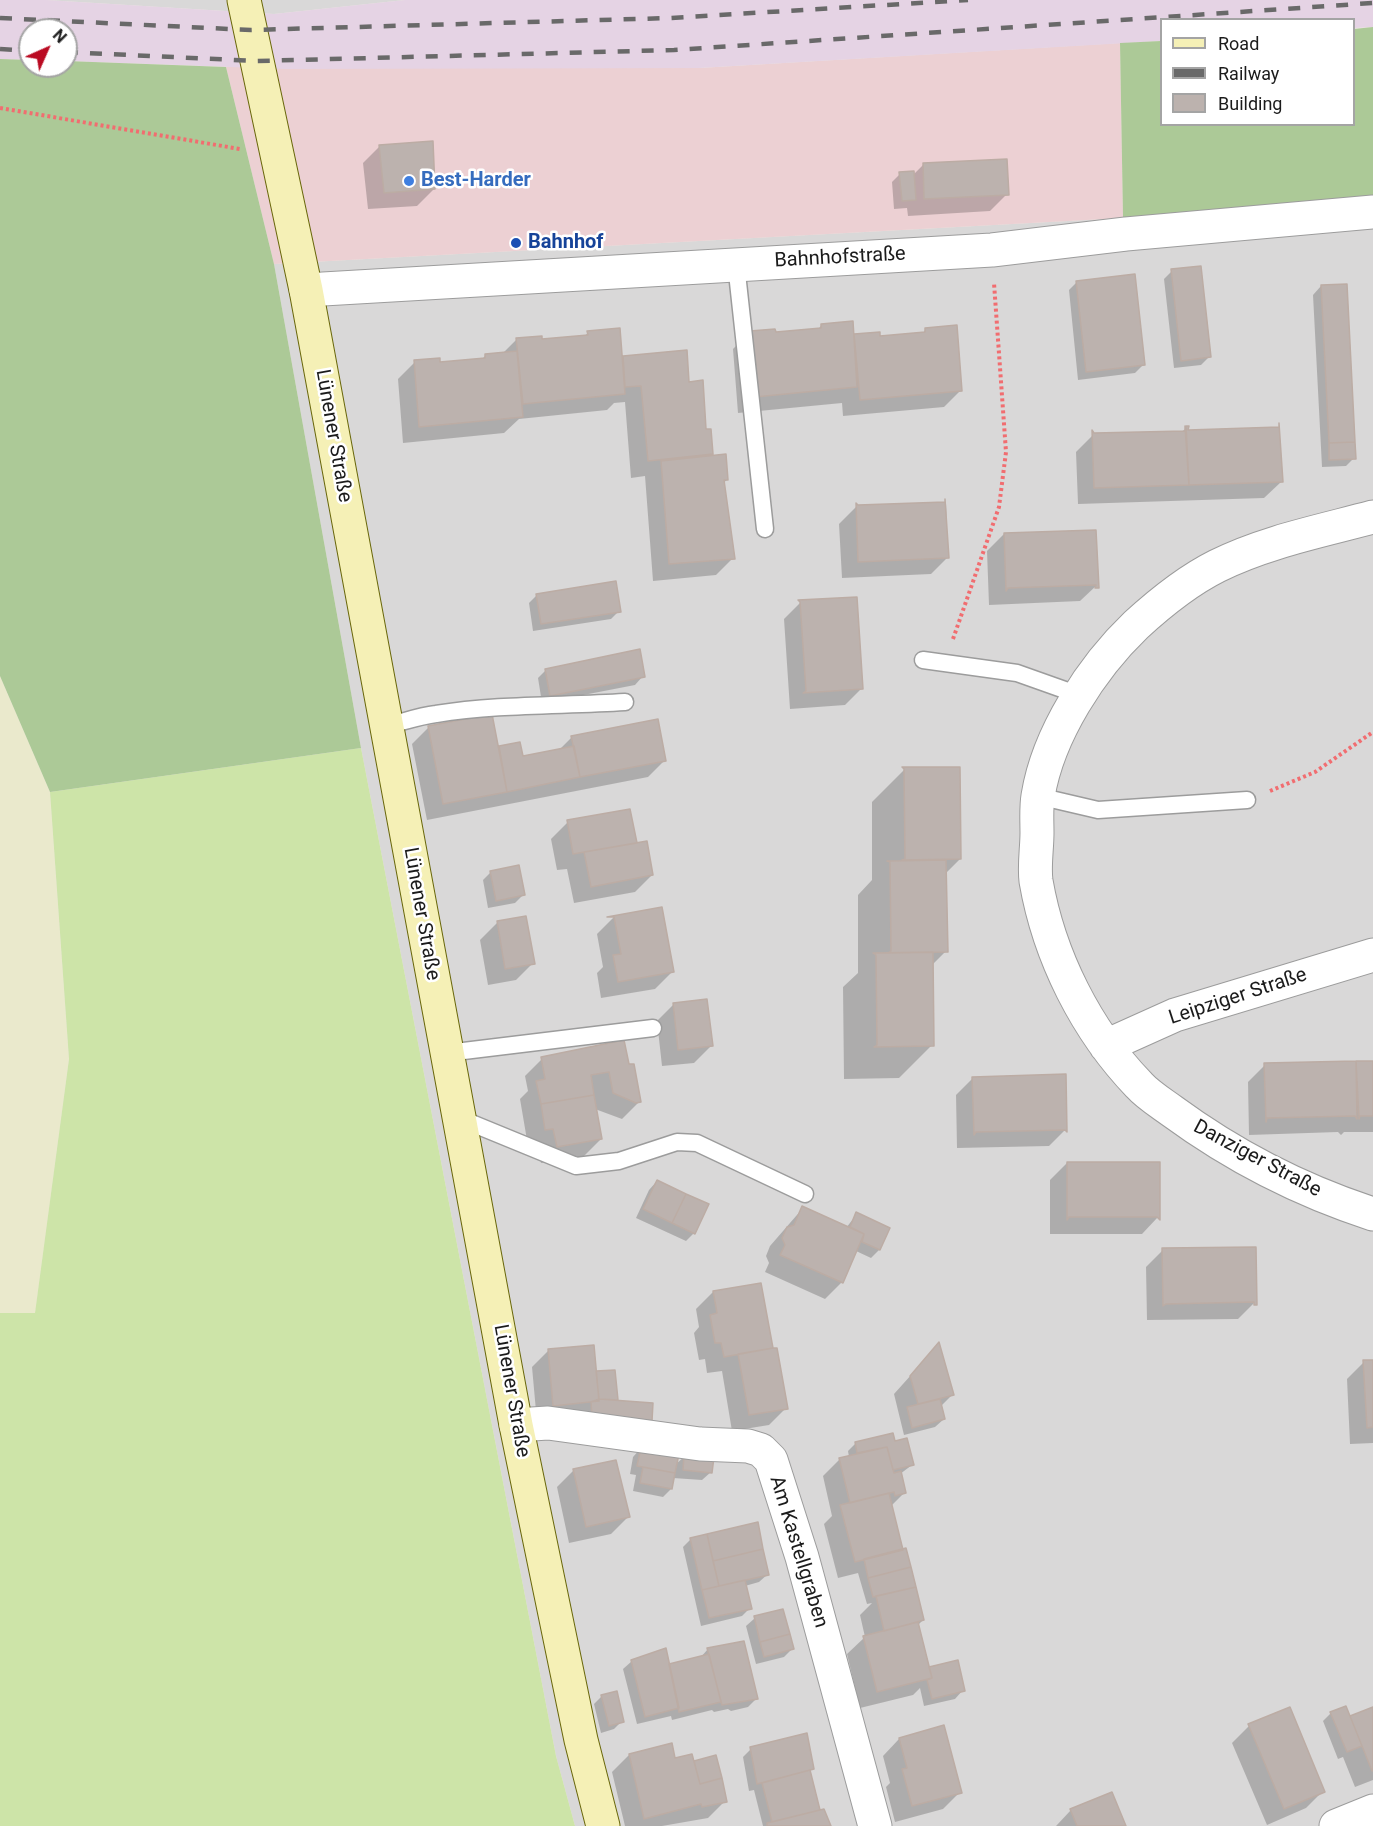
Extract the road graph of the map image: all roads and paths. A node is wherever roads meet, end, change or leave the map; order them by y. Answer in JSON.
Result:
{"nodes":[{"id":1,"x":244,"y":0,"type":"edge"},
{"id":2,"x":0,"y":108,"type":"edge"},
{"id":3,"x":276,"y":155,"type":"junction"},
{"id":4,"x":1373,"y":212,"type":"edge"},
{"id":5,"x":992,"y":249,"type":"junction"},
{"id":6,"x":736,"y":264,"type":"junction"},
{"id":7,"x":306,"y":290,"type":"junction"},
{"id":8,"x":1373,"y":518,"type":"edge"},
{"id":9,"x":765,"y":529,"type":"dead end"},
{"id":10,"x":923,"y":660,"type":"dead end"},
{"id":11,"x":945,"y":663,"type":"junction"},
{"id":12,"x":1079,"y":694,"type":"junction"},
{"id":13,"x":625,"y":702,"type":"dead end"},
{"id":14,"x":386,"y":726,"type":"junction"},
{"id":15,"x":1373,"y":732,"type":"edge"},
{"id":16,"x":1038,"y":796,"type":"junction"},
{"id":17,"x":1247,"y":800,"type":"joint"},
{"id":18,"x":1373,"y":954,"type":"edge"},
{"id":19,"x":653,"y":1028,"type":"dead end"},
{"id":20,"x":1106,"y":1047,"type":"junction"},
{"id":21,"x":447,"y":1053,"type":"junction"},
{"id":22,"x":459,"y":1118,"type":"junction"},
{"id":23,"x":805,"y":1194,"type":"dead end"},
{"id":24,"x":1373,"y":1214,"type":"edge"},
{"id":25,"x":516,"y":1425,"type":"junction"},
{"id":26,"x":1373,"y":1811,"type":"edge"},
{"id":27,"x":603,"y":1826,"type":"edge"},
{"id":28,"x":874,"y":1826,"type":"edge"},
{"id":29,"x":1336,"y":1826,"type":"edge"}],
"edges":[{"from":1,"to":3,"type":"main road","name":"Lünener Straße"},
{"from":2,"to":3,"type":"path"},
{"from":3,"to":7,"type":"main road","name":"Lünener Straße"},
{"from":4,"to":5,"type":"street","name":"Bahnhofstraße"},
{"from":5,"to":6,"type":"street","name":"Bahnhofstraße"},
{"from":5,"to":11,"type":"path"},
{"from":6,"to":7,"type":"street","name":"Bahnhofstraße"},
{"from":6,"to":9,"type":"lane"},
{"from":7,"to":14,"type":"main road","name":"Lünener Straße"},
{"from":8,"to":12,"type":"street","name":"Danziger Straße"},
{"from":10,"to":11,"type":"lane"},
{"from":11,"to":12,"type":"lane"},
{"from":12,"to":16,"type":"street","name":"Danziger Straße"},
{"from":13,"to":14,"type":"lane"},
{"from":14,"to":21,"type":"main road","name":"Lünener Straße"},
{"from":15,"to":17,"type":"path"},
{"from":16,"to":17,"type":"lane"},
{"from":16,"to":20,"type":"street","name":"Danziger Straße"},
{"from":18,"to":20,"type":"street","name":"Leipziger Straße"},
{"from":19,"to":21,"type":"lane"},
{"from":20,"to":24,"type":"street","name":"Danziger Straße"},
{"from":21,"to":22,"type":"main road","name":"Lünener Straße"},
{"from":22,"to":23,"type":"lane"},
{"from":22,"to":25,"type":"main road","name":"Lünener Straße"},
{"from":25,"to":27,"type":"main road","name":"Lünener Straße"},
{"from":25,"to":28,"type":"street","name":"Am Kastellgraben"},
{"from":26,"to":29,"type":"street"}]}
